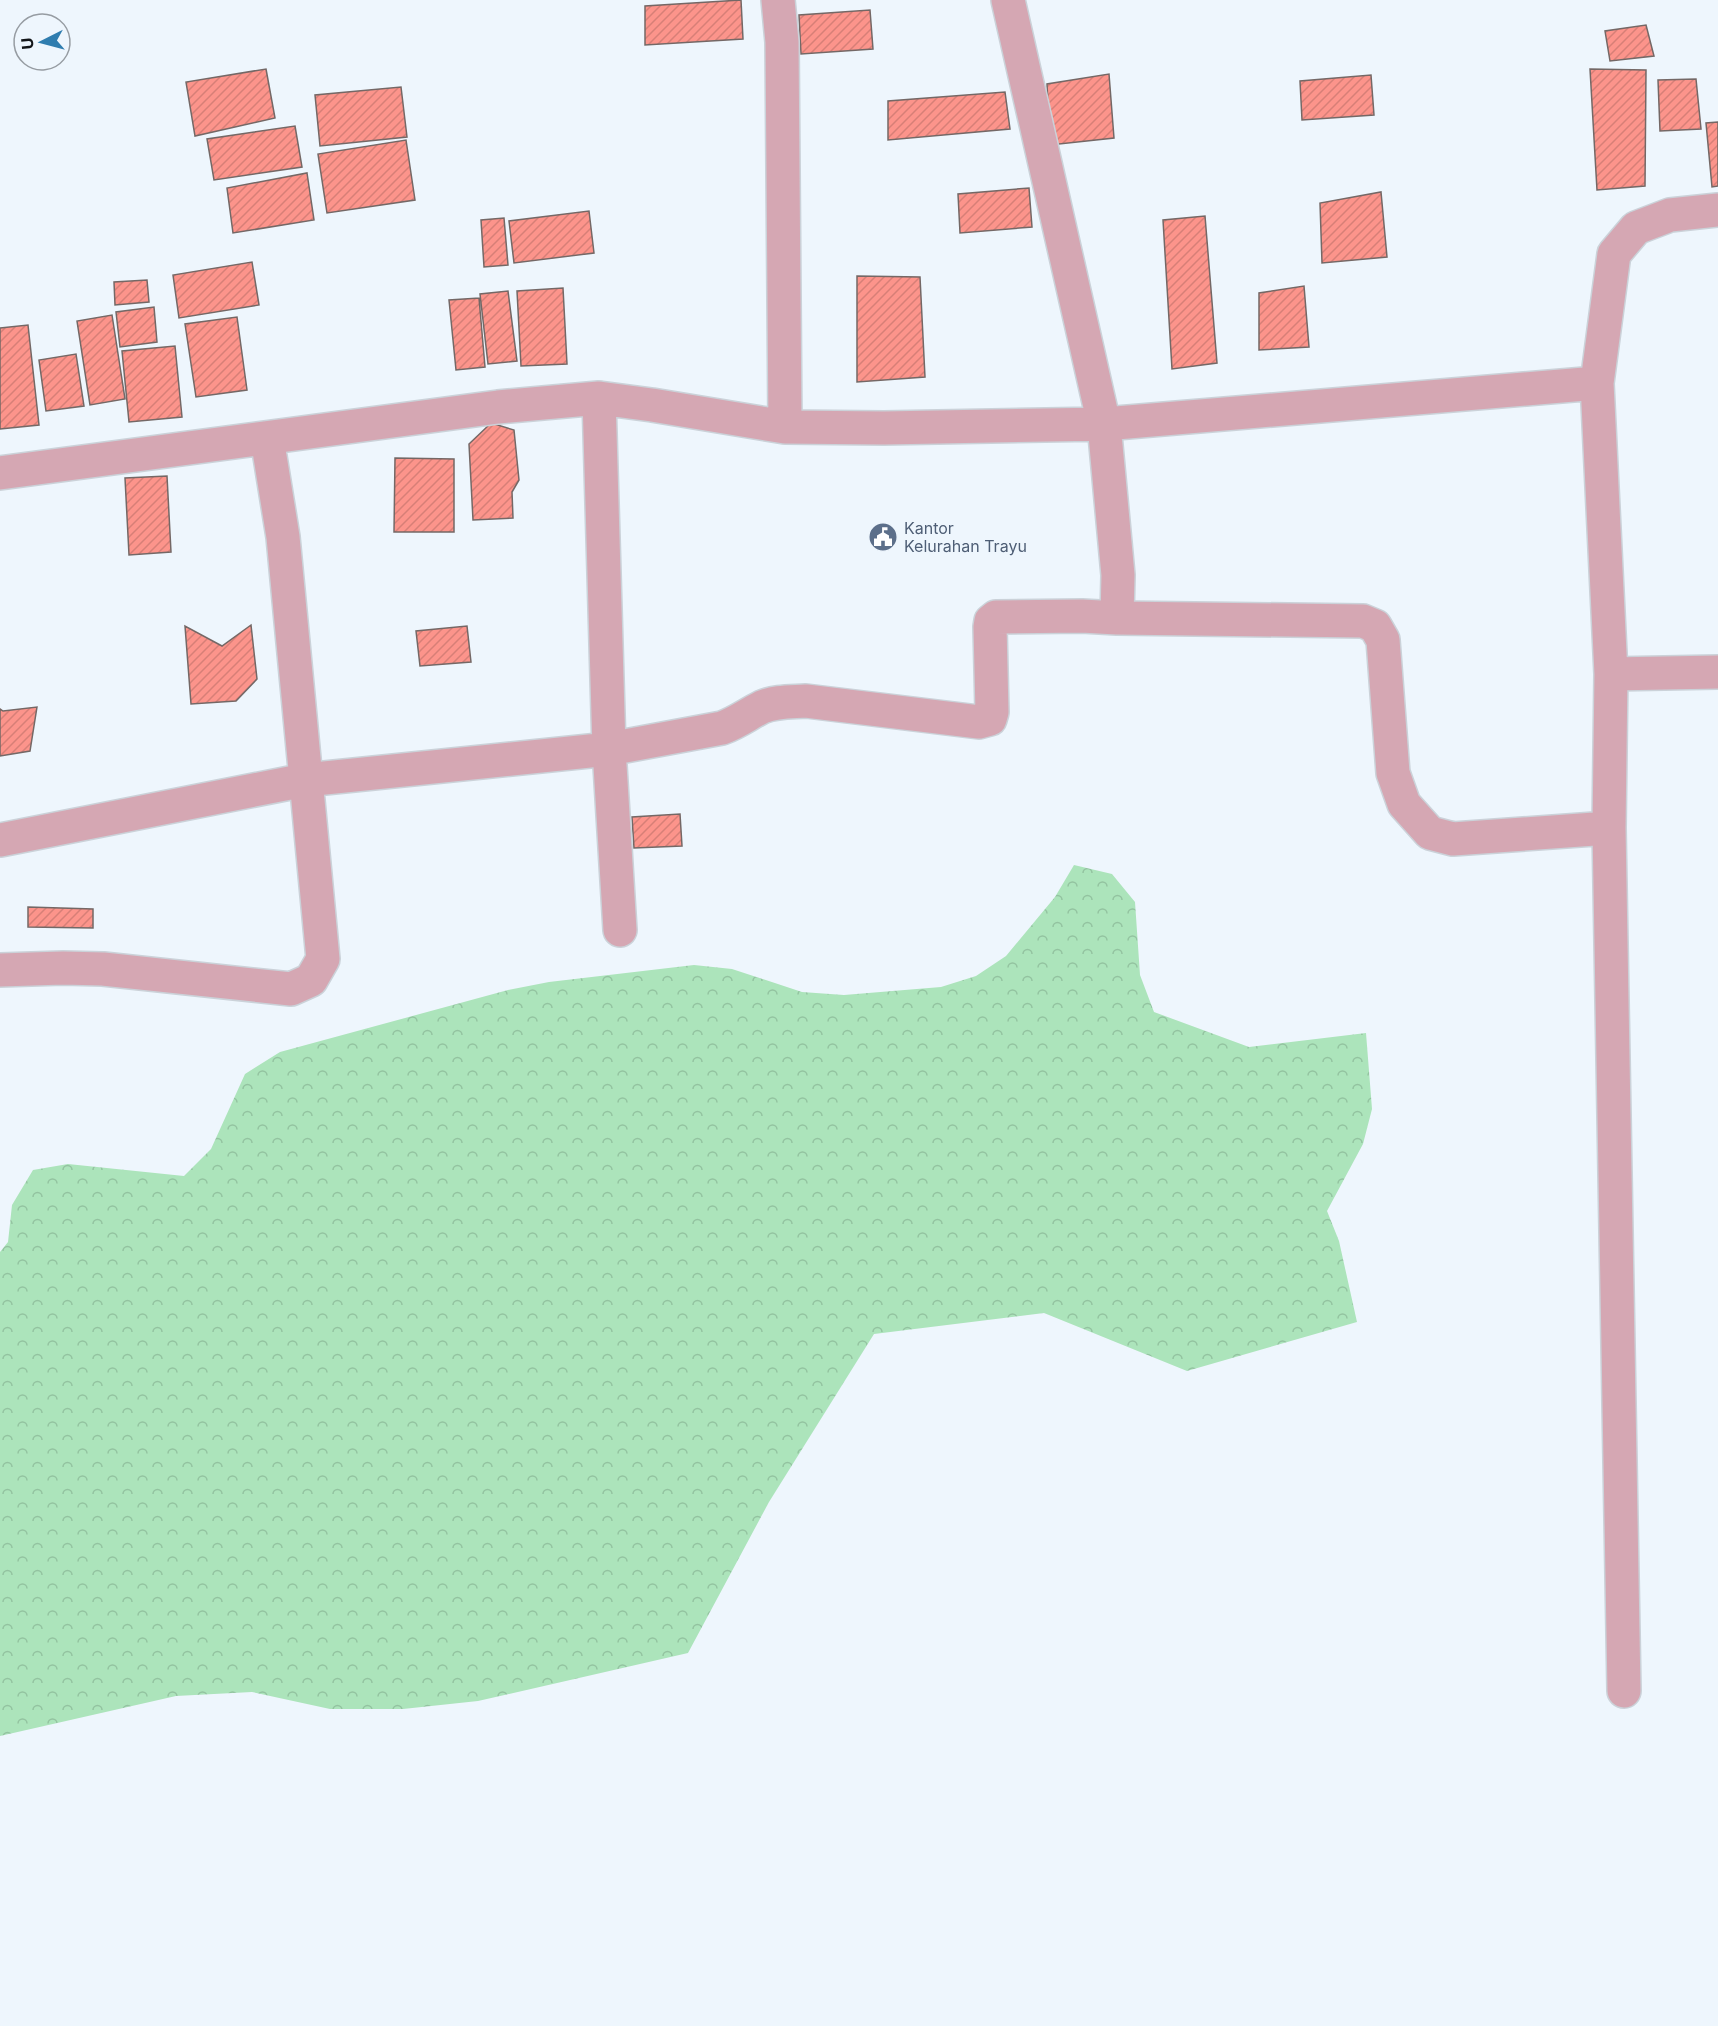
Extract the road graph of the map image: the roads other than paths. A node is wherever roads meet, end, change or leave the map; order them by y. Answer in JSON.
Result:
{"nodes":[{"id":1,"x":777,"y":0,"type":"edge"},
{"id":2,"x":1008,"y":0,"type":"edge"},
{"id":3,"x":1718,"y":210,"type":"edge"},
{"id":4,"x":1598,"y":383,"type":"junction"},
{"id":5,"x":599,"y":398,"type":"junction"},
{"id":6,"x":1104,"y":424,"type":"junction"},
{"id":7,"x":785,"y":427,"type":"junction"},
{"id":8,"x":267,"y":438,"type":"junction"},
{"id":9,"x":0,"y":473,"type":"edge"},
{"id":10,"x":1117,"y":618,"type":"junction"},
{"id":11,"x":1718,"y":672,"type":"edge"},
{"id":12,"x":1611,"y":674,"type":"junction"},
{"id":13,"x":609,"y":749,"type":"junction"},
{"id":14,"x":305,"y":780,"type":"junction"},
{"id":15,"x":1610,"y":828,"type":"junction"},
{"id":16,"x":0,"y":840,"type":"edge"},
{"id":17,"x":620,"y":930,"type":"dead end"},
{"id":18,"x":0,"y":970,"type":"edge"},
{"id":19,"x":1624,"y":1691,"type":"dead end"}],
"edges":[{"from":1,"to":7,"type":"street"},
{"from":2,"to":6,"type":"street"},
{"from":3,"to":4,"type":"street"},
{"from":4,"to":6,"type":"street"},
{"from":4,"to":12,"type":"street"},
{"from":5,"to":7,"type":"street"},
{"from":5,"to":8,"type":"street"},
{"from":5,"to":13,"type":"street"},
{"from":6,"to":7,"type":"street"},
{"from":6,"to":10,"type":"street"},
{"from":8,"to":9,"type":"street"},
{"from":8,"to":14,"type":"street"},
{"from":10,"to":13,"type":"street"},
{"from":10,"to":15,"type":"street"},
{"from":11,"to":12,"type":"street"},
{"from":12,"to":15,"type":"street"},
{"from":13,"to":14,"type":"street"},
{"from":13,"to":17,"type":"street"},
{"from":14,"to":16,"type":"street"},
{"from":14,"to":18,"type":"street"},
{"from":15,"to":19,"type":"street"}]}
